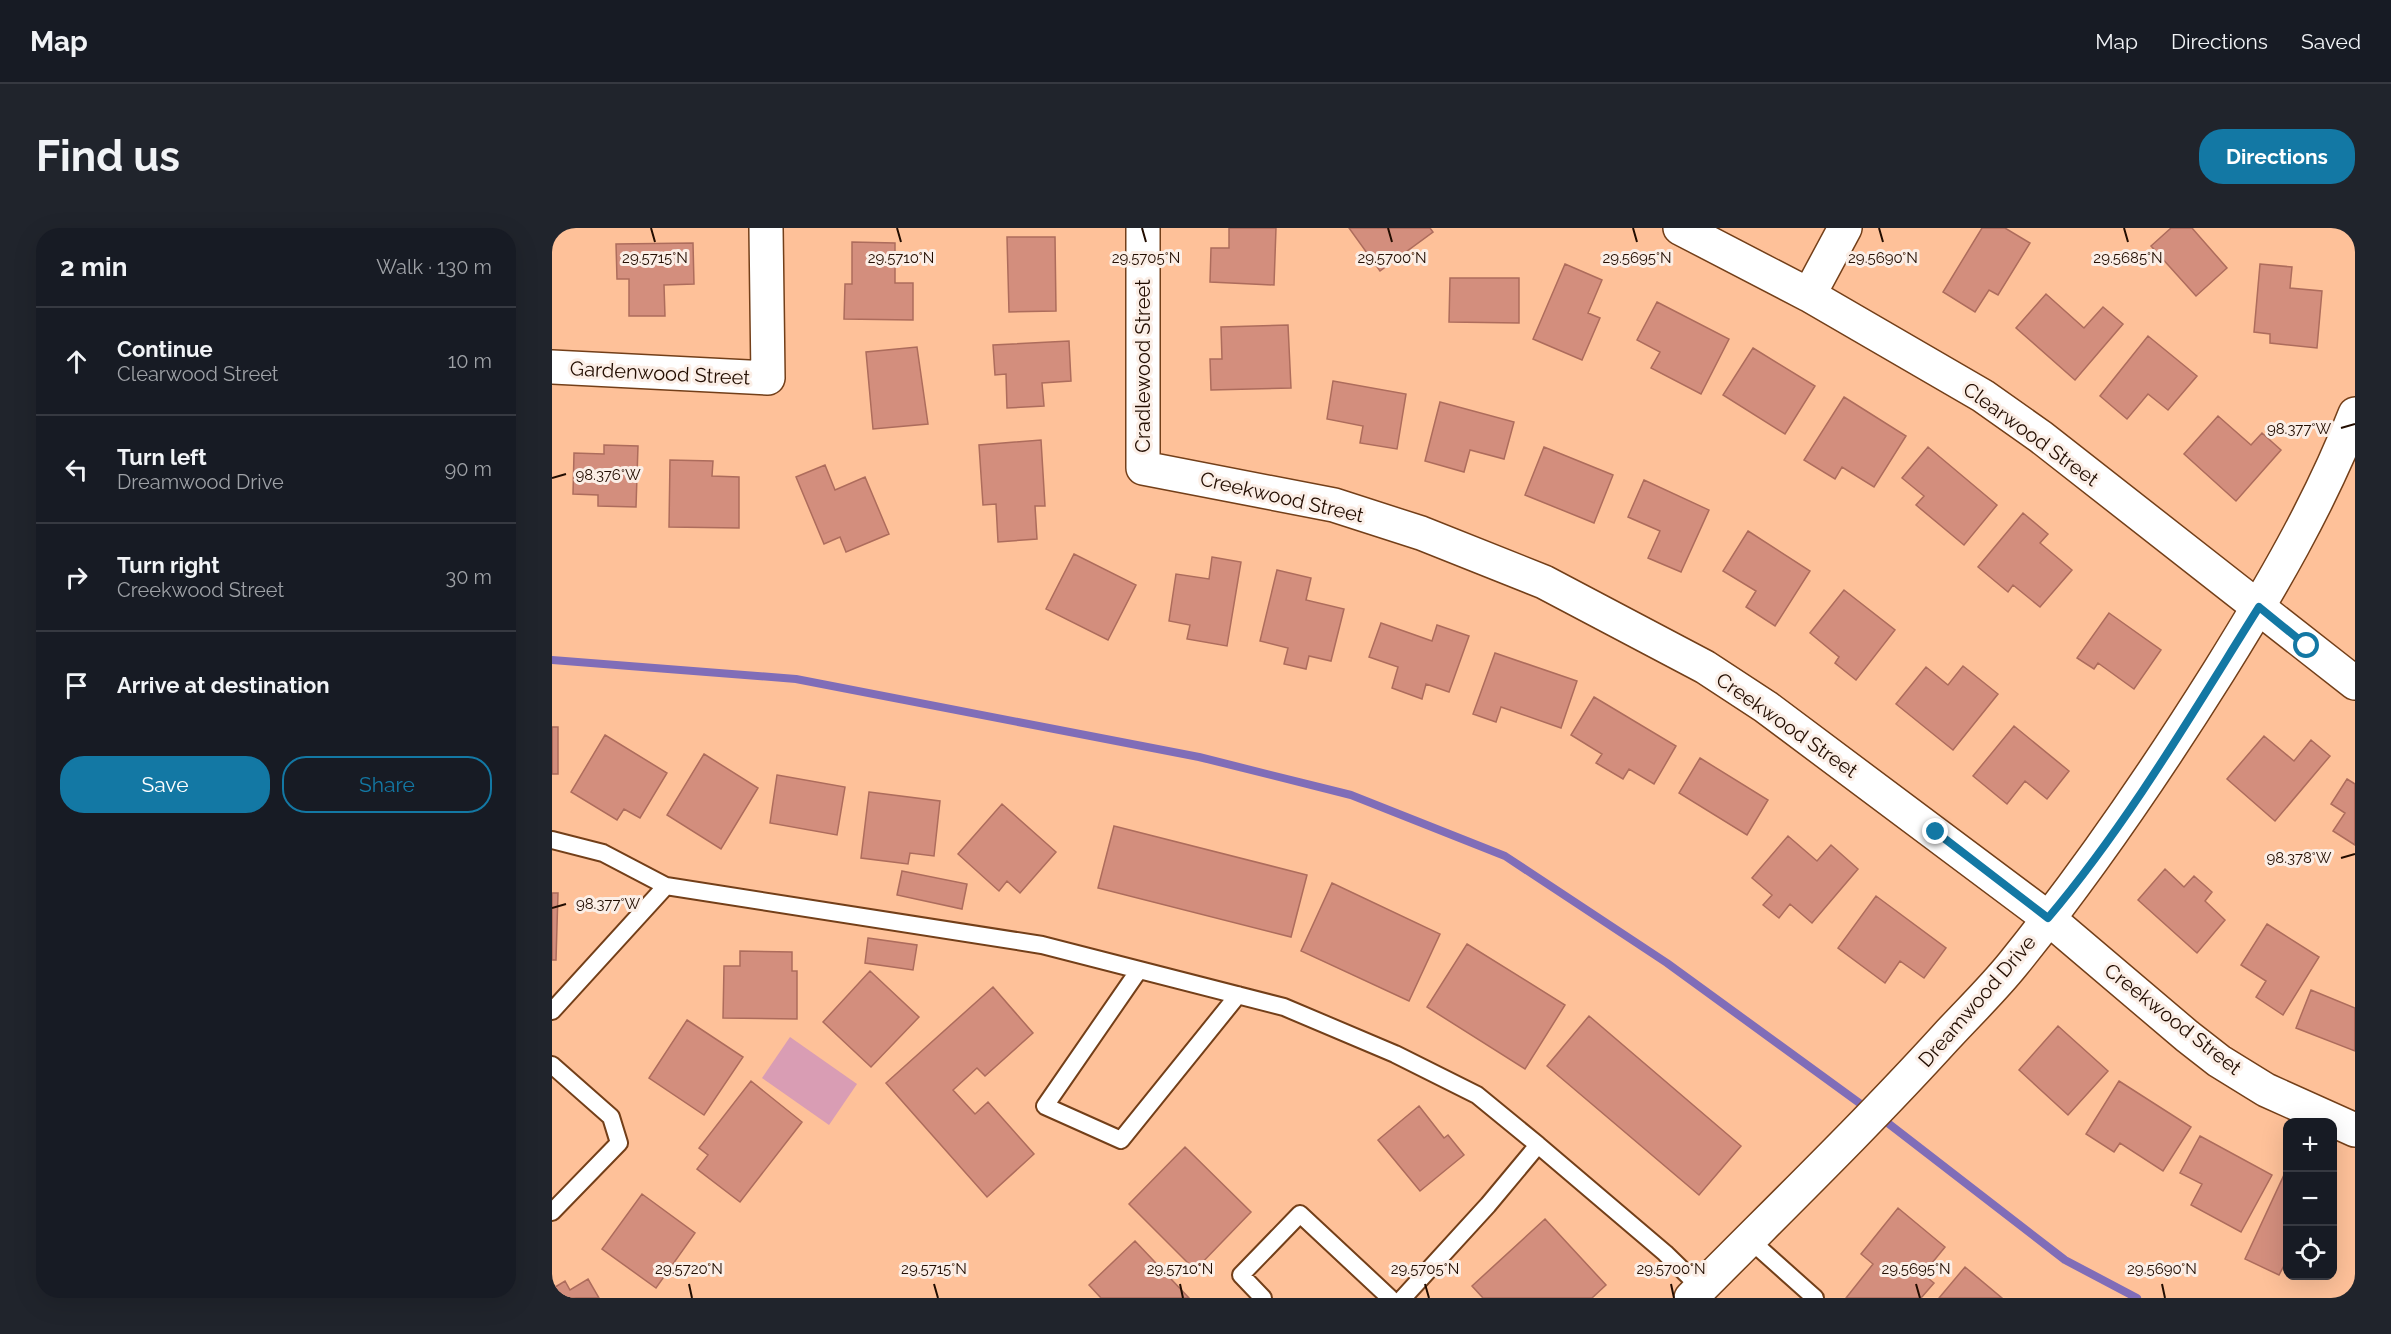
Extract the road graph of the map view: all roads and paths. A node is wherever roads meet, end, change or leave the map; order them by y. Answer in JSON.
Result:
{"nodes":[{"id":1,"x":766,"y":228,"type":"edge"},
{"id":2,"x":1143,"y":228,"type":"edge"},
{"id":3,"x":1680,"y":228,"type":"edge"},
{"id":4,"x":1845,"y":228,"type":"edge"},
{"id":5,"x":1809,"y":295,"type":"junction"},
{"id":6,"x":552,"y":368,"type":"edge"},
{"id":7,"x":2355,"y":414,"type":"edge"},
{"id":8,"x":1143,"y":468,"type":"joint"},
{"id":9,"x":2259,"y":607,"type":"junction"},
{"id":10,"x":2355,"y":682,"type":"edge"},
{"id":11,"x":552,"y":840,"type":"edge"},
{"id":12,"x":666,"y":886,"type":"junction"},
{"id":13,"x":2048,"y":918,"type":"junction"},
{"id":14,"x":1139,"y":970,"type":"junction"},
{"id":15,"x":1238,"y":995,"type":"junction"},
{"id":16,"x":552,"y":1011,"type":"edge"},
{"id":17,"x":552,"y":1065,"type":"edge"},
{"id":18,"x":2355,"y":1130,"type":"edge"},
{"id":19,"x":1538,"y":1145,"type":"junction"},
{"id":20,"x":552,"y":1212,"type":"edge"},
{"id":21,"x":1750,"y":1240,"type":"junction"},
{"id":22,"x":1696,"y":1293,"type":"edge"},
{"id":23,"x":1263,"y":1298,"type":"edge"},
{"id":24,"x":1390,"y":1298,"type":"edge"},
{"id":25,"x":1403,"y":1298,"type":"edge"},
{"id":26,"x":1815,"y":1298,"type":"edge"}],
"edges":[{"from":1,"to":6,"type":"street","name":"Gardenwood Street"},
{"from":2,"to":8,"type":"street","name":"Cradlewood Street"},
{"from":3,"to":5,"type":"street","name":"Clearwood Street"},
{"from":4,"to":5,"type":"street"},
{"from":5,"to":9,"type":"street","name":"Clearwood Street"},
{"from":7,"to":9,"type":"street","name":"Dreamwood Drive"},
{"from":8,"to":13,"type":"street","name":"Creekwood Street"},
{"from":9,"to":10,"type":"street","name":"Clearwood Street"},
{"from":9,"to":13,"type":"street","name":"Dreamwood Drive"},
{"from":11,"to":12,"type":"lane"},
{"from":12,"to":14,"type":"lane"},
{"from":12,"to":16,"type":"lane"},
{"from":13,"to":18,"type":"street","name":"Creekwood Street"},
{"from":13,"to":21,"type":"street","name":"Dreamwood Drive"},
{"from":14,"to":15,"type":"lane"},
{"from":14,"to":15,"type":"lane"},
{"from":15,"to":19,"type":"lane"},
{"from":17,"to":20,"type":"lane"},
{"from":19,"to":22,"type":"lane"},
{"from":19,"to":25,"type":"lane"},
{"from":21,"to":22,"type":"street","name":"Dreamwood Drive"},
{"from":21,"to":26,"type":"lane"},
{"from":23,"to":24,"type":"lane"}]}
